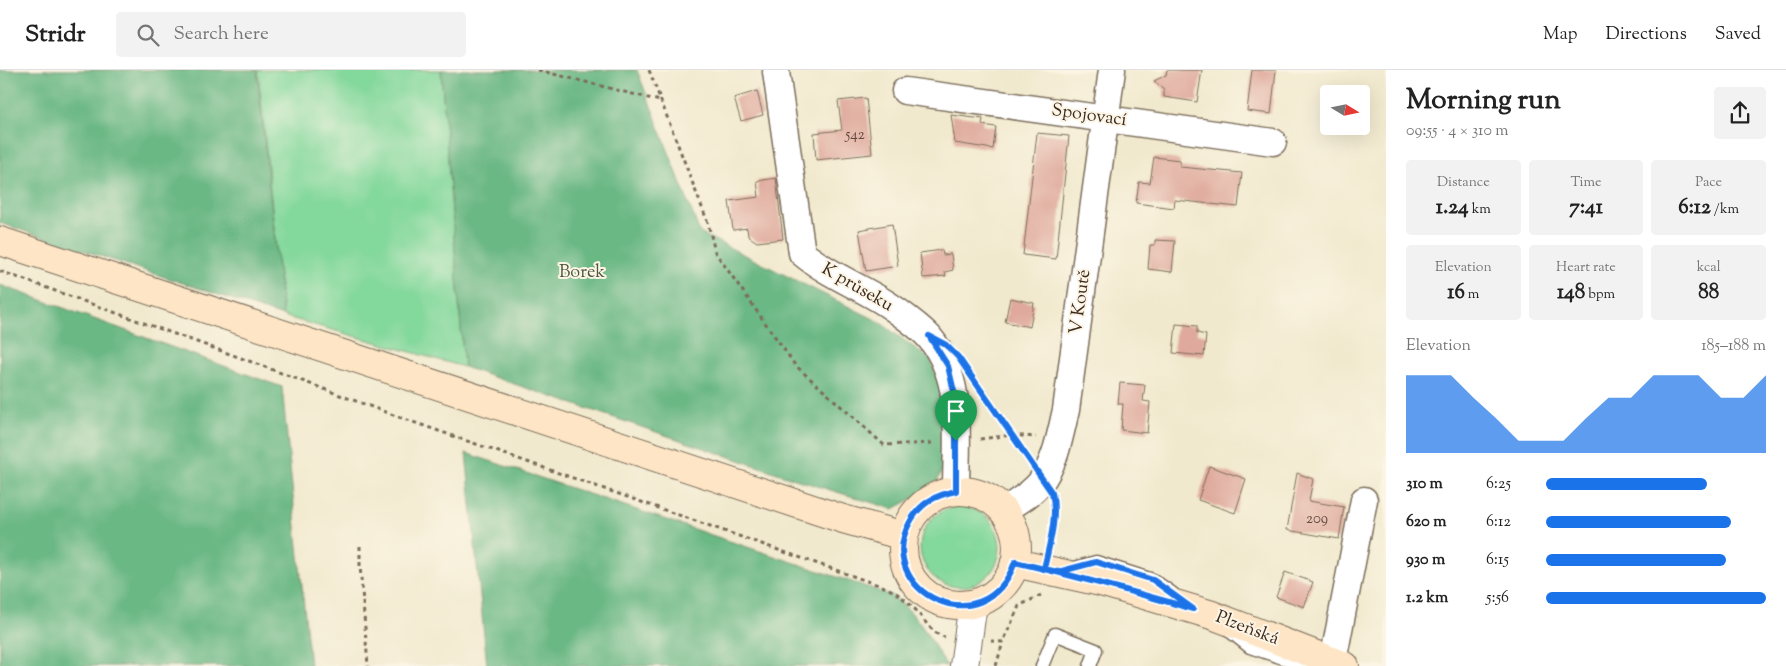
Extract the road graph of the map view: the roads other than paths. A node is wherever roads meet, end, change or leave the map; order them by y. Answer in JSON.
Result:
{"nodes":[{"id":1,"x":1112,"y":70,"type":"edge"},
{"id":2,"x":776,"y":72,"type":"dead end"},
{"id":3,"x":905,"y":91,"type":"dead end"},
{"id":4,"x":1106,"y":119,"type":"junction"},
{"id":5,"x":1273,"y":142,"type":"dead end"},
{"id":6,"x":0,"y":241,"type":"edge"},
{"id":7,"x":956,"y":491,"type":"junction"},
{"id":8,"x":1364,"y":500,"type":"dead end"},
{"id":9,"x":1003,"y":511,"type":"junction"},
{"id":10,"x":904,"y":536,"type":"junction"},
{"id":11,"x":1015,"y":562,"type":"junction"},
{"id":12,"x":973,"y":604,"type":"junction"},
{"id":13,"x":1339,"y":664,"type":"edge"},
{"id":14,"x":964,"y":666,"type":"edge"},
{"id":15,"x":1042,"y":666,"type":"edge"},
{"id":16,"x":1090,"y":666,"type":"edge"}],
"edges":[{"from":1,"to":4,"type":"street","name":"V Koutě"},
{"from":2,"to":7,"type":"street","name":"K průseku"},
{"from":3,"to":4,"type":"street","name":"Spojovací"},
{"from":4,"to":5,"type":"street","name":"Spojovací"},
{"from":4,"to":9,"type":"street","name":"V Koutě"},
{"from":6,"to":10,"type":"main road"},
{"from":7,"to":9,"type":"main road"},
{"from":7,"to":10,"type":"main road"},
{"from":8,"to":13,"type":"street","name":"Plzeňská"},
{"from":9,"to":11,"type":"main road"},
{"from":10,"to":12,"type":"main road"},
{"from":11,"to":12,"type":"main road"},
{"from":11,"to":13,"type":"main road","name":"Plzeňská"},
{"from":12,"to":14,"type":"street"},
{"from":15,"to":16,"type":"lane"}]}
